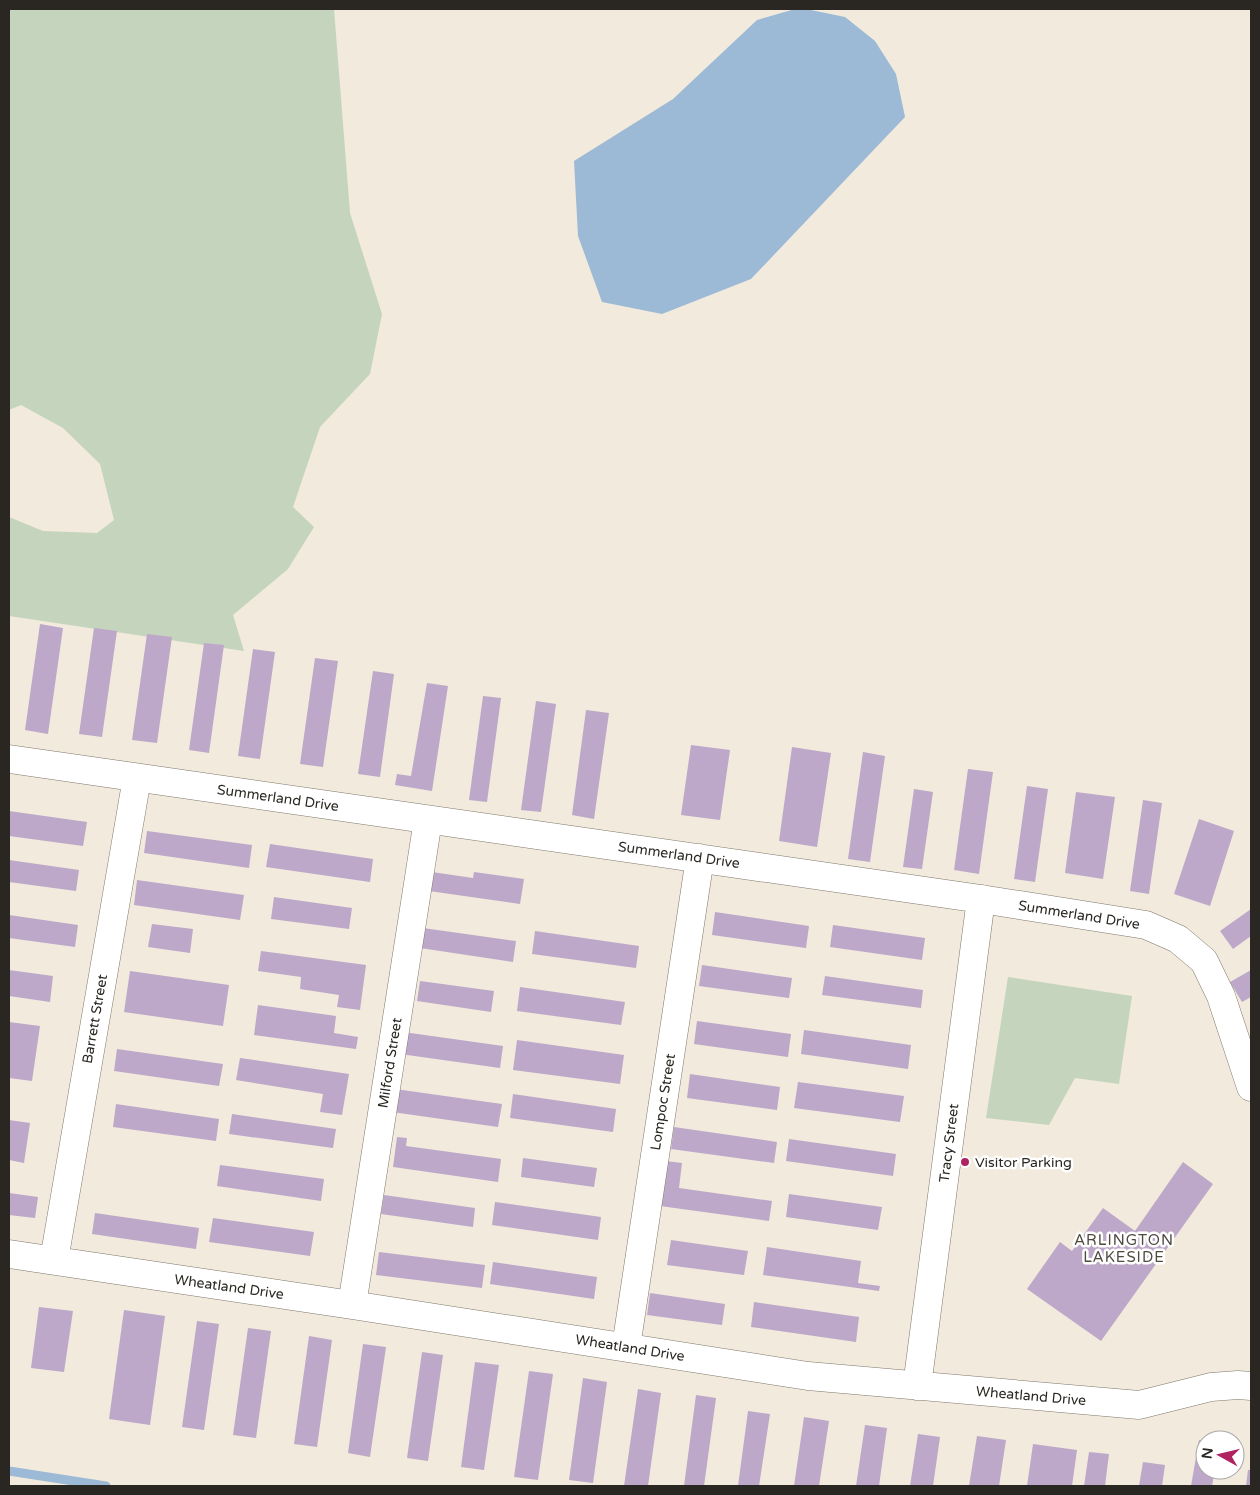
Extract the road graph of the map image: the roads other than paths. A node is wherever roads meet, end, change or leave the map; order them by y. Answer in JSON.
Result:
{"nodes":[{"id":1,"x":9,"y":759,"type":"edge"},
{"id":2,"x":137,"y":778,"type":"junction"},
{"id":3,"x":428,"y":820,"type":"junction"},
{"id":4,"x":700,"y":858,"type":"junction"},
{"id":5,"x":981,"y":899,"type":"junction"},
{"id":6,"x":1251,"y":1087,"type":"edge"},
{"id":7,"x":9,"y":1254,"type":"edge"},
{"id":8,"x":54,"y":1260,"type":"junction"},
{"id":9,"x":352,"y":1305,"type":"junction"},
{"id":10,"x":626,"y":1347,"type":"junction"},
{"id":11,"x":1247,"y":1380,"type":"edge"},
{"id":12,"x":918,"y":1386,"type":"junction"}],
"edges":[{"from":1,"to":2,"type":"street","name":"Summerland Drive"},
{"from":2,"to":3,"type":"street","name":"Summerland Drive"},
{"from":2,"to":8,"type":"street","name":"Barrett Street"},
{"from":3,"to":4,"type":"street","name":"Summerland Drive"},
{"from":3,"to":9,"type":"street","name":"Milford Street"},
{"from":4,"to":5,"type":"street","name":"Summerland Drive"},
{"from":4,"to":10,"type":"street","name":"Lompoc Street"},
{"from":5,"to":6,"type":"street","name":"Summerland Drive"},
{"from":5,"to":12,"type":"street","name":"Tracy Street"},
{"from":7,"to":8,"type":"street","name":"Wheatland Drive"},
{"from":8,"to":9,"type":"street","name":"Wheatland Drive"},
{"from":9,"to":10,"type":"street","name":"Wheatland Drive"},
{"from":10,"to":12,"type":"street","name":"Wheatland Drive"},
{"from":11,"to":12,"type":"street","name":"Wheatland Drive"}]}
